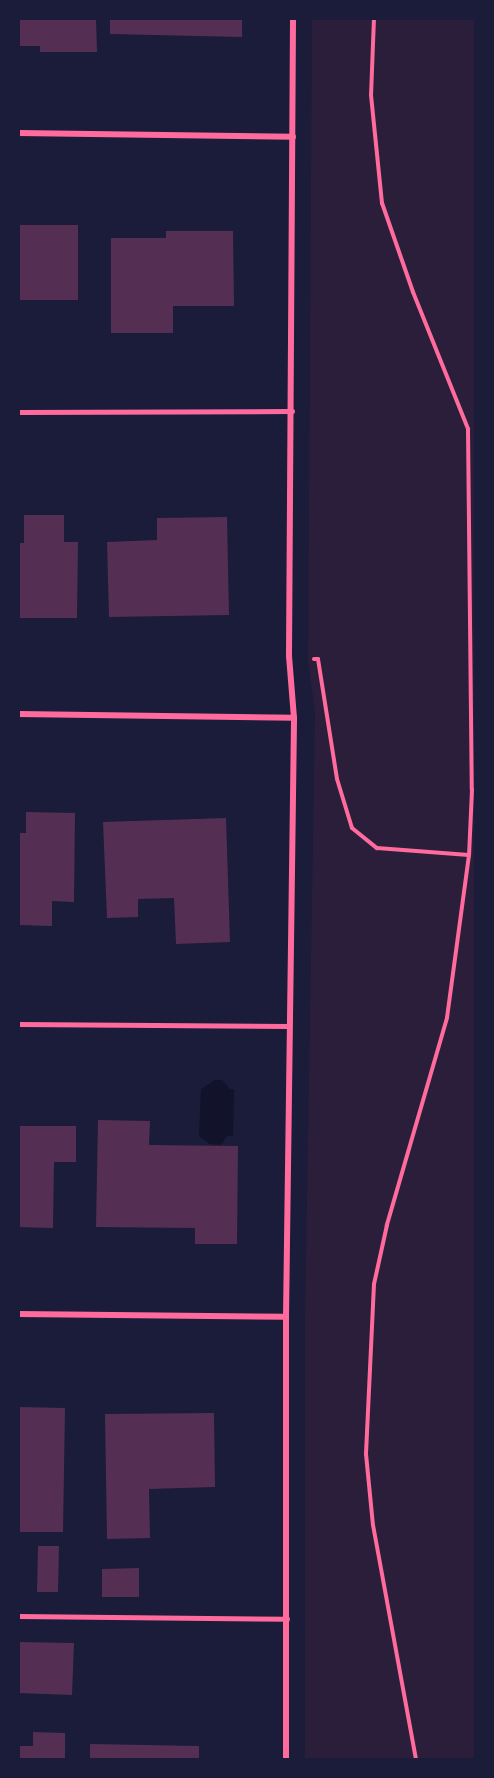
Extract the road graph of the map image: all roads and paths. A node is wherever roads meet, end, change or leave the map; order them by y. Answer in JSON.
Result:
{"nodes":[{"id":1,"x":293,"y":18,"type":"edge"},
{"id":2,"x":374,"y":18,"type":"edge"},
{"id":3,"x":18,"y":133,"type":"edge"},
{"id":4,"x":293,"y":137,"type":"junction"},
{"id":5,"x":292,"y":411,"type":"junction"},
{"id":6,"x":18,"y":412,"type":"edge"},
{"id":7,"x":289,"y":656,"type":"junction"},
{"id":8,"x":18,"y":714,"type":"edge"},
{"id":9,"x":294,"y":718,"type":"junction"},
{"id":10,"x":469,"y":855,"type":"junction"},
{"id":11,"x":18,"y":1024,"type":"edge"},
{"id":12,"x":289,"y":1026,"type":"junction"},
{"id":13,"x":18,"y":1314,"type":"edge"},
{"id":14,"x":286,"y":1317,"type":"junction"},
{"id":15,"x":18,"y":1616,"type":"edge"},
{"id":16,"x":287,"y":1619,"type":"junction"},
{"id":17,"x":286,"y":1760,"type":"edge"},
{"id":18,"x":416,"y":1760,"type":"edge"}],
"edges":[{"from":1,"to":4,"type":"street"},
{"from":2,"to":10,"type":"path"},
{"from":3,"to":4,"type":"street"},
{"from":4,"to":5,"type":"street"},
{"from":5,"to":6,"type":"lane"},
{"from":5,"to":7,"type":"street"},
{"from":7,"to":9,"type":"street"},
{"from":7,"to":10,"type":"path"},
{"from":8,"to":9,"type":"street"},
{"from":9,"to":12,"type":"street"},
{"from":10,"to":18,"type":"path"},
{"from":11,"to":12,"type":"lane"},
{"from":12,"to":14,"type":"street"},
{"from":13,"to":14,"type":"street"},
{"from":14,"to":16,"type":"street"},
{"from":15,"to":16,"type":"lane"},
{"from":16,"to":17,"type":"street"}]}
